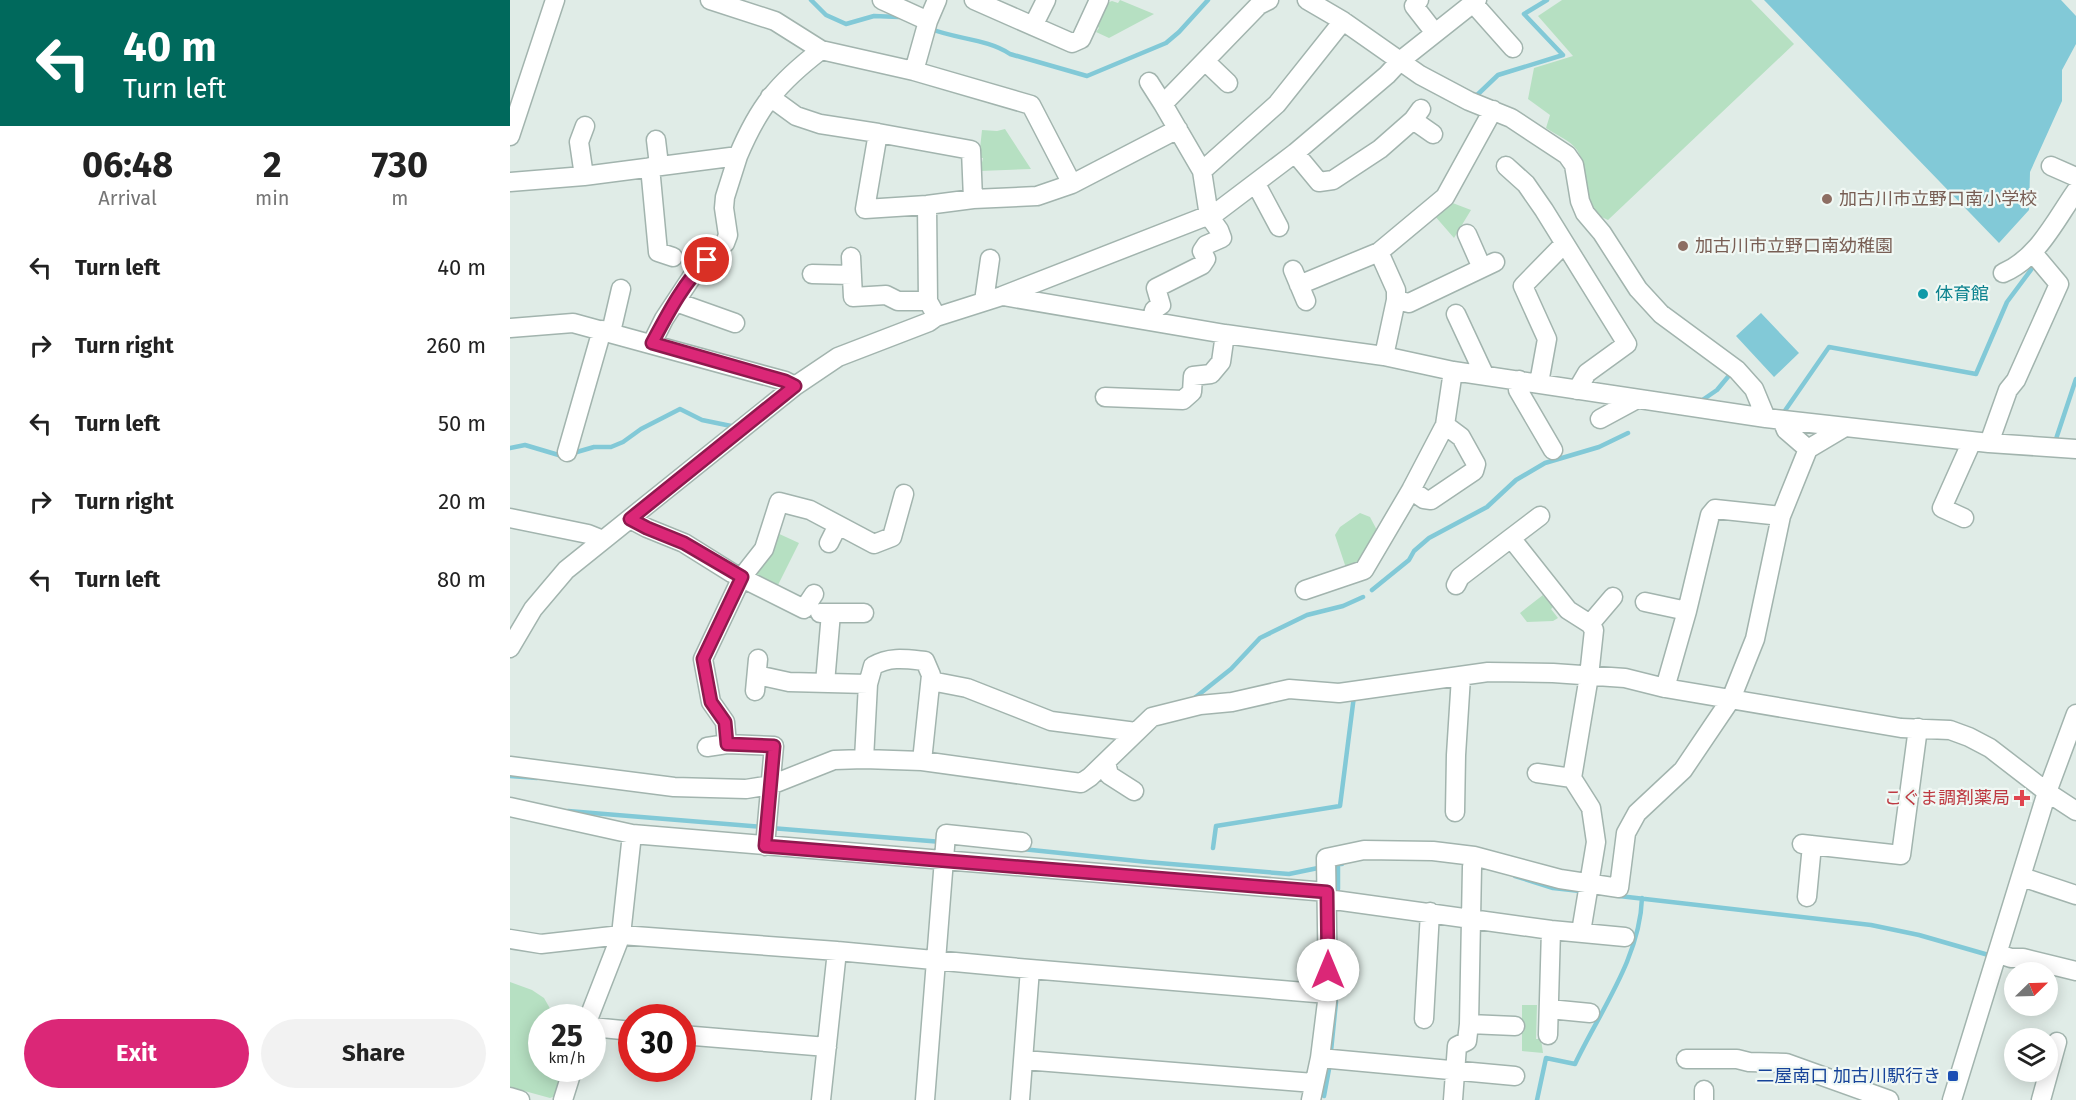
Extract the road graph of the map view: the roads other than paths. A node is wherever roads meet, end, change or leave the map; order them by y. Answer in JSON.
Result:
{"nodes":[{"id":1,"x":555,"y":0,"type":"edge"},
{"id":2,"x":710,"y":0,"type":"edge"},
{"id":3,"x":882,"y":0,"type":"edge"},
{"id":4,"x":937,"y":0,"type":"edge"},
{"id":5,"x":974,"y":0,"type":"edge"},
{"id":6,"x":1046,"y":0,"type":"edge"},
{"id":7,"x":1099,"y":0,"type":"edge"},
{"id":8,"x":1269,"y":0,"type":"edge"},
{"id":9,"x":1307,"y":0,"type":"edge"},
{"id":10,"x":1411,"y":2,"type":"edge"},
{"id":11,"x":1475,"y":2,"type":"edge"},
{"id":12,"x":744,"y":5,"type":"edge"},
{"id":13,"x":928,"y":21,"type":"junction"},
{"id":14,"x":1343,"y":21,"type":"junction"},
{"id":15,"x":1033,"y":26,"type":"junction"},
{"id":16,"x":1435,"y":33,"type":"junction"},
{"id":17,"x":1513,"y":48,"type":"dead end"},
{"id":18,"x":821,"y":50,"type":"junction"},
{"id":19,"x":1205,"y":61,"type":"junction"},
{"id":20,"x":1400,"y":61,"type":"junction"},
{"id":21,"x":914,"y":71,"type":"junction"},
{"id":22,"x":1149,"y":82,"type":"dead end"},
{"id":23,"x":1228,"y":83,"type":"dead end"},
{"id":24,"x":517,"y":92,"type":"edge"},
{"id":25,"x":770,"y":97,"type":"junction"},
{"id":26,"x":1163,"y":104,"type":"junction"},
{"id":27,"x":1493,"y":110,"type":"junction"},
{"id":28,"x":585,"y":126,"type":"dead end"},
{"id":29,"x":1178,"y":129,"type":"junction"},
{"id":30,"x":878,"y":134,"type":"junction"},
{"id":31,"x":1433,"y":134,"type":"dead end"},
{"id":32,"x":510,"y":136,"type":"edge"},
{"id":33,"x":656,"y":140,"type":"dead end"},
{"id":34,"x":1295,"y":153,"type":"junction"},
{"id":35,"x":738,"y":156,"type":"junction"},
{"id":36,"x":655,"y":166,"type":"junction"},
{"id":37,"x":1506,"y":166,"type":"dead end"},
{"id":38,"x":2051,"y":166,"type":"dead end"},
{"id":39,"x":1202,"y":171,"type":"junction"},
{"id":40,"x":584,"y":176,"type":"junction"},
{"id":41,"x":2076,"y":177,"type":"edge"},
{"id":42,"x":510,"y":182,"type":"edge"},
{"id":43,"x":1072,"y":184,"type":"junction"},
{"id":44,"x":1256,"y":184,"type":"junction"},
{"id":45,"x":2076,"y":191,"type":"edge"},
{"id":46,"x":973,"y":199,"type":"junction"},
{"id":47,"x":927,"y":205,"type":"junction"},
{"id":48,"x":1209,"y":216,"type":"junction"},
{"id":49,"x":1279,"y":227,"type":"dead end"},
{"id":50,"x":1467,"y":234,"type":"dead end"},
{"id":51,"x":1564,"y":244,"type":"junction"},
{"id":52,"x":658,"y":252,"type":"dead end"},
{"id":53,"x":1379,"y":252,"type":"junction"},
{"id":54,"x":2033,"y":253,"type":"junction"},
{"id":55,"x":990,"y":259,"type":"dead end"},
{"id":56,"x":2003,"y":273,"type":"dead end"},
{"id":57,"x":812,"y":274,"type":"dead end"},
{"id":58,"x":1299,"y":285,"type":"dead end"},
{"id":59,"x":621,"y":289,"type":"dead end"},
{"id":60,"x":1002,"y":296,"type":"junction"},
{"id":61,"x":1396,"y":300,"type":"junction"},
{"id":62,"x":984,"y":301,"type":"junction"},
{"id":63,"x":676,"y":302,"type":"junction"},
{"id":64,"x":932,"y":309,"type":"junction"},
{"id":65,"x":1456,"y":314,"type":"dead end"},
{"id":66,"x":1152,"y":321,"type":"junction"},
{"id":67,"x":735,"y":323,"type":"dead end"},
{"id":68,"x":510,"y":328,"type":"edge"},
{"id":69,"x":607,"y":331,"type":"junction"},
{"id":70,"x":1225,"y":334,"type":"junction"},
{"id":71,"x":652,"y":343,"type":"junction"},
{"id":72,"x":1384,"y":356,"type":"junction"},
{"id":73,"x":1453,"y":370,"type":"junction"},
{"id":74,"x":1484,"y":374,"type":"junction"},
{"id":75,"x":1519,"y":380,"type":"junction"},
{"id":76,"x":1539,"y":383,"type":"junction"},
{"id":77,"x":795,"y":386,"type":"junction"},
{"id":78,"x":1577,"y":390,"type":"junction"},
{"id":79,"x":1105,"y":397,"type":"dead end"},
{"id":80,"x":1637,"y":399,"type":"junction"},
{"id":81,"x":1600,"y":419,"type":"dead end"},
{"id":82,"x":1774,"y":419,"type":"junction"},
{"id":83,"x":1445,"y":425,"type":"junction"},
{"id":84,"x":1845,"y":427,"type":"junction"},
{"id":85,"x":1980,"y":442,"type":"junction"},
{"id":86,"x":1808,"y":449,"type":"junction"},
{"id":87,"x":2076,"y":449,"type":"edge"},
{"id":88,"x":1553,"y":450,"type":"dead end"},
{"id":89,"x":567,"y":452,"type":"dead end"},
{"id":90,"x":1412,"y":490,"type":"junction"},
{"id":91,"x":904,"y":494,"type":"dead end"},
{"id":92,"x":1540,"y":516,"type":"dead end"},
{"id":93,"x":1781,"y":516,"type":"junction"},
{"id":94,"x":510,"y":518,"type":"edge"},
{"id":95,"x":1964,"y":518,"type":"dead end"},
{"id":96,"x":630,"y":519,"type":"junction"},
{"id":97,"x":838,"y":525,"type":"junction"},
{"id":98,"x":1511,"y":538,"type":"junction"},
{"id":99,"x":603,"y":540,"type":"junction"},
{"id":100,"x":829,"y":543,"type":"dead end"},
{"id":101,"x":742,"y":577,"type":"junction"},
{"id":102,"x":1456,"y":585,"type":"dead end"},
{"id":103,"x":1305,"y":590,"type":"dead end"},
{"id":104,"x":1613,"y":597,"type":"dead end"},
{"id":105,"x":1645,"y":602,"type":"dead end"},
{"id":106,"x":820,"y":607,"type":"junction"},
{"id":107,"x":1687,"y":611,"type":"junction"},
{"id":108,"x":864,"y":613,"type":"dead end"},
{"id":109,"x":1590,"y":624,"type":"junction"},
{"id":110,"x":510,"y":648,"type":"edge"},
{"id":111,"x":757,"y":675,"type":"dead end"},
{"id":112,"x":1589,"y":676,"type":"junction"},
{"id":113,"x":1461,"y":677,"type":"junction"},
{"id":114,"x":931,"y":681,"type":"junction"},
{"id":115,"x":825,"y":683,"type":"junction"},
{"id":116,"x":868,"y":684,"type":"junction"},
{"id":117,"x":1665,"y":688,"type":"junction"},
{"id":118,"x":1731,"y":699,"type":"junction"},
{"id":119,"x":2076,"y":714,"type":"edge"},
{"id":120,"x":1918,"y":728,"type":"junction"},
{"id":121,"x":1136,"y":732,"type":"junction"},
{"id":122,"x":727,"y":744,"type":"junction"},
{"id":123,"x":707,"y":747,"type":"dead end"},
{"id":124,"x":864,"y":759,"type":"junction"},
{"id":125,"x":922,"y":761,"type":"junction"},
{"id":126,"x":1106,"y":762,"type":"junction"},
{"id":127,"x":510,"y":766,"type":"edge"},
{"id":128,"x":1537,"y":773,"type":"dead end"},
{"id":129,"x":1572,"y":778,"type":"junction"},
{"id":130,"x":771,"y":785,"type":"junction"},
{"id":131,"x":1134,"y":790,"type":"dead end"},
{"id":132,"x":2047,"y":792,"type":"junction"},
{"id":133,"x":1461,"y":802,"type":"dead end"},
{"id":134,"x":510,"y":807,"type":"edge"},
{"id":135,"x":2076,"y":810,"type":"edge"},
{"id":136,"x":632,"y":834,"type":"junction"},
{"id":137,"x":1022,"y":842,"type":"dead end"},
{"id":138,"x":765,"y":846,"type":"junction"},
{"id":139,"x":945,"y":861,"type":"junction"},
{"id":140,"x":1473,"y":862,"type":"junction"},
{"id":141,"x":2022,"y":877,"type":"junction"},
{"id":142,"x":1587,"y":890,"type":"junction"},
{"id":143,"x":2076,"y":895,"type":"edge"},
{"id":144,"x":1327,"y":896,"type":"junction"},
{"id":145,"x":1807,"y":897,"type":"dead end"},
{"id":146,"x":1430,"y":912,"type":"junction"},
{"id":147,"x":1471,"y":918,"type":"junction"},
{"id":148,"x":1551,"y":930,"type":"junction"},
{"id":149,"x":1581,"y":933,"type":"junction"},
{"id":150,"x":621,"y":935,"type":"junction"},
{"id":151,"x":1625,"y":937,"type":"dead end"},
{"id":152,"x":510,"y":939,"type":"edge"},
{"id":153,"x":837,"y":951,"type":"junction"},
{"id":154,"x":1999,"y":954,"type":"junction"},
{"id":155,"x":937,"y":961,"type":"junction"},
{"id":156,"x":1030,"y":969,"type":"junction"},
{"id":157,"x":2076,"y":971,"type":"edge"},
{"id":158,"x":1328,"y":994,"type":"junction"},
{"id":159,"x":594,"y":1004,"type":"edge"},
{"id":160,"x":1549,"y":1009,"type":"junction"},
{"id":161,"x":1590,"y":1013,"type":"dead end"},
{"id":162,"x":1424,"y":1019,"type":"dead end"},
{"id":163,"x":1469,"y":1024,"type":"junction"},
{"id":164,"x":1515,"y":1026,"type":"dead end"},
{"id":165,"x":1548,"y":1035,"type":"dead end"},
{"id":166,"x":696,"y":1036,"type":"edge"},
{"id":167,"x":827,"y":1047,"type":"junction"},
{"id":168,"x":1320,"y":1058,"type":"junction"},
{"id":169,"x":1686,"y":1059,"type":"dead end"},
{"id":170,"x":1024,"y":1060,"type":"junction"},
{"id":171,"x":1454,"y":1070,"type":"junction"},
{"id":172,"x":1515,"y":1076,"type":"dead end"},
{"id":173,"x":569,"y":1082,"type":"edge"},
{"id":174,"x":2046,"y":1082,"type":"edge"},
{"id":175,"x":1313,"y":1092,"type":"edge"},
{"id":176,"x":510,"y":1097,"type":"edge"},
{"id":177,"x":520,"y":1100,"type":"edge"},
{"id":178,"x":563,"y":1100,"type":"edge"},
{"id":179,"x":821,"y":1100,"type":"edge"},
{"id":180,"x":925,"y":1100,"type":"edge"},
{"id":181,"x":1020,"y":1100,"type":"edge"},
{"id":182,"x":1453,"y":1100,"type":"edge"},
{"id":183,"x":1889,"y":1100,"type":"edge"},
{"id":184,"x":1952,"y":1100,"type":"edge"},
{"id":185,"x":2041,"y":1100,"type":"edge"}],
"edges":[{"from":1,"to":24,"type":"street"},
{"from":2,"to":12,"type":"street"},
{"from":3,"to":13,"type":"street"},
{"from":4,"to":13,"type":"street"},
{"from":5,"to":15,"type":"street"},
{"from":6,"to":15,"type":"street"},
{"from":7,"to":15,"type":"street"},
{"from":8,"to":19,"type":"street"},
{"from":9,"to":14,"type":"street"},
{"from":10,"to":16,"type":"street"},
{"from":11,"to":16,"type":"street"},
{"from":11,"to":17,"type":"street"},
{"from":12,"to":18,"type":"street"},
{"from":13,"to":21,"type":"street"},
{"from":14,"to":20,"type":"street"},
{"from":14,"to":39,"type":"street"},
{"from":16,"to":20,"type":"street"},
{"from":18,"to":21,"type":"street"},
{"from":18,"to":25,"type":"street"},
{"from":19,"to":23,"type":"street"},
{"from":19,"to":26,"type":"street"},
{"from":20,"to":27,"type":"street"},
{"from":20,"to":34,"type":"street"},
{"from":21,"to":43,"type":"street"},
{"from":22,"to":26,"type":"street"},
{"from":24,"to":32,"type":"street"},
{"from":25,"to":30,"type":"street"},
{"from":25,"to":35,"type":"street"},
{"from":26,"to":29,"type":"street"},
{"from":27,"to":53,"type":"street"},
{"from":27,"to":82,"type":"street"},
{"from":28,"to":40,"type":"street"},
{"from":29,"to":39,"type":"street"},
{"from":29,"to":43,"type":"street"},
{"from":30,"to":46,"type":"street"},
{"from":30,"to":47,"type":"street"},
{"from":31,"to":34,"type":"street"},
{"from":33,"to":36,"type":"street"},
{"from":34,"to":44,"type":"street"},
{"from":35,"to":36,"type":"street"},
{"from":35,"to":63,"type":"street"},
{"from":36,"to":40,"type":"street"},
{"from":36,"to":52,"type":"street"},
{"from":37,"to":51,"type":"street"},
{"from":38,"to":41,"type":"street"},
{"from":39,"to":48,"type":"street"},
{"from":40,"to":42,"type":"street"},
{"from":43,"to":46,"type":"street"},
{"from":44,"to":48,"type":"street"},
{"from":44,"to":49,"type":"street"},
{"from":45,"to":54,"type":"street"},
{"from":46,"to":47,"type":"street"},
{"from":47,"to":64,"type":"street"},
{"from":48,"to":60,"type":"street"},
{"from":48,"to":66,"type":"street"},
{"from":50,"to":61,"type":"street"},
{"from":51,"to":76,"type":"street"},
{"from":51,"to":78,"type":"street"},
{"from":53,"to":58,"type":"street"},
{"from":53,"to":61,"type":"street"},
{"from":54,"to":56,"type":"street"},
{"from":54,"to":85,"type":"street"},
{"from":55,"to":62,"type":"street"},
{"from":57,"to":64,"type":"street"},
{"from":59,"to":69,"type":"street"},
{"from":60,"to":62,"type":"street"},
{"from":60,"to":66,"type":"street"},
{"from":61,"to":72,"type":"street"},
{"from":62,"to":64,"type":"street"},
{"from":63,"to":67,"type":"street"},
{"from":63,"to":71,"type":"street"},
{"from":64,"to":77,"type":"street"},
{"from":65,"to":74,"type":"street"},
{"from":66,"to":70,"type":"street"},
{"from":68,"to":69,"type":"street"},
{"from":69,"to":71,"type":"street"},
{"from":69,"to":89,"type":"street"},
{"from":70,"to":72,"type":"street"},
{"from":70,"to":79,"type":"street"},
{"from":71,"to":77,"type":"street"},
{"from":72,"to":73,"type":"street"},
{"from":73,"to":74,"type":"street"},
{"from":73,"to":83,"type":"street"},
{"from":74,"to":75,"type":"street"},
{"from":75,"to":76,"type":"street"},
{"from":75,"to":88,"type":"street"},
{"from":76,"to":78,"type":"street"},
{"from":77,"to":96,"type":"street"},
{"from":78,"to":80,"type":"street"},
{"from":80,"to":81,"type":"street"},
{"from":80,"to":82,"type":"street"},
{"from":82,"to":84,"type":"street"},
{"from":82,"to":86,"type":"street"},
{"from":83,"to":90,"type":"street"},
{"from":83,"to":90,"type":"street"},
{"from":84,"to":85,"type":"street"},
{"from":84,"to":86,"type":"street"},
{"from":85,"to":87,"type":"street"},
{"from":85,"to":95,"type":"street"},
{"from":86,"to":93,"type":"street"},
{"from":90,"to":103,"type":"street"},
{"from":91,"to":97,"type":"street"},
{"from":92,"to":98,"type":"street"},
{"from":93,"to":107,"type":"street"},
{"from":93,"to":118,"type":"street"},
{"from":94,"to":99,"type":"street"},
{"from":96,"to":99,"type":"street"},
{"from":96,"to":101,"type":"street"},
{"from":97,"to":100,"type":"street"},
{"from":97,"to":101,"type":"street"},
{"from":98,"to":102,"type":"street"},
{"from":98,"to":109,"type":"street"},
{"from":99,"to":110,"type":"street"},
{"from":101,"to":106,"type":"street"},
{"from":101,"to":122,"type":"street"},
{"from":104,"to":109,"type":"street"},
{"from":105,"to":107,"type":"street"},
{"from":106,"to":108,"type":"street"},
{"from":106,"to":115,"type":"street"},
{"from":107,"to":117,"type":"street"},
{"from":109,"to":112,"type":"street"},
{"from":111,"to":115,"type":"street"},
{"from":112,"to":113,"type":"street"},
{"from":112,"to":117,"type":"street"},
{"from":112,"to":129,"type":"street"},
{"from":113,"to":121,"type":"street"},
{"from":113,"to":133,"type":"street"},
{"from":114,"to":116,"type":"street"},
{"from":114,"to":121,"type":"street"},
{"from":114,"to":125,"type":"street"},
{"from":115,"to":116,"type":"street"},
{"from":116,"to":124,"type":"street"},
{"from":117,"to":118,"type":"street"},
{"from":118,"to":120,"type":"street"},
{"from":118,"to":142,"type":"street"},
{"from":119,"to":132,"type":"street"},
{"from":120,"to":132,"type":"street"},
{"from":120,"to":145,"type":"street"},
{"from":121,"to":126,"type":"street"},
{"from":122,"to":123,"type":"street"},
{"from":122,"to":130,"type":"street"},
{"from":124,"to":125,"type":"street"},
{"from":124,"to":130,"type":"street"},
{"from":125,"to":126,"type":"street"},
{"from":126,"to":131,"type":"street"},
{"from":127,"to":130,"type":"street"},
{"from":128,"to":129,"type":"street"},
{"from":129,"to":142,"type":"street"},
{"from":130,"to":138,"type":"street"},
{"from":132,"to":135,"type":"street"},
{"from":132,"to":141,"type":"street"},
{"from":134,"to":136,"type":"street"},
{"from":136,"to":138,"type":"street"},
{"from":136,"to":150,"type":"street"},
{"from":137,"to":139,"type":"street"},
{"from":138,"to":139,"type":"street"},
{"from":139,"to":144,"type":"street"},
{"from":139,"to":155,"type":"street"},
{"from":140,"to":142,"type":"street"},
{"from":140,"to":144,"type":"street"},
{"from":140,"to":147,"type":"street"},
{"from":141,"to":143,"type":"street"},
{"from":141,"to":154,"type":"street"},
{"from":142,"to":149,"type":"street"},
{"from":144,"to":146,"type":"street"},
{"from":144,"to":158,"type":"street"},
{"from":146,"to":147,"type":"street"},
{"from":146,"to":162,"type":"street"},
{"from":147,"to":148,"type":"street"},
{"from":147,"to":163,"type":"street"},
{"from":148,"to":149,"type":"street"},
{"from":148,"to":160,"type":"street"},
{"from":149,"to":151,"type":"street"},
{"from":150,"to":152,"type":"street"},
{"from":150,"to":153,"type":"street"},
{"from":150,"to":159,"type":"street"},
{"from":153,"to":155,"type":"street"},
{"from":153,"to":167,"type":"street"},
{"from":154,"to":157,"type":"street"},
{"from":154,"to":184,"type":"street"},
{"from":155,"to":156,"type":"street"},
{"from":155,"to":180,"type":"street"},
{"from":156,"to":158,"type":"street"},
{"from":156,"to":170,"type":"street"},
{"from":158,"to":168,"type":"street"},
{"from":160,"to":161,"type":"street"},
{"from":160,"to":165,"type":"street"},
{"from":163,"to":164,"type":"street"},
{"from":163,"to":171,"type":"street"},
{"from":166,"to":167,"type":"street"},
{"from":167,"to":179,"type":"street"},
{"from":168,"to":171,"type":"street"},
{"from":168,"to":175,"type":"street"},
{"from":169,"to":183,"type":"street"},
{"from":170,"to":175,"type":"street"},
{"from":170,"to":181,"type":"street"},
{"from":171,"to":172,"type":"street"},
{"from":171,"to":182,"type":"street"},
{"from":173,"to":178,"type":"street"},
{"from":174,"to":185,"type":"street"},
{"from":176,"to":177,"type":"street"}]}
